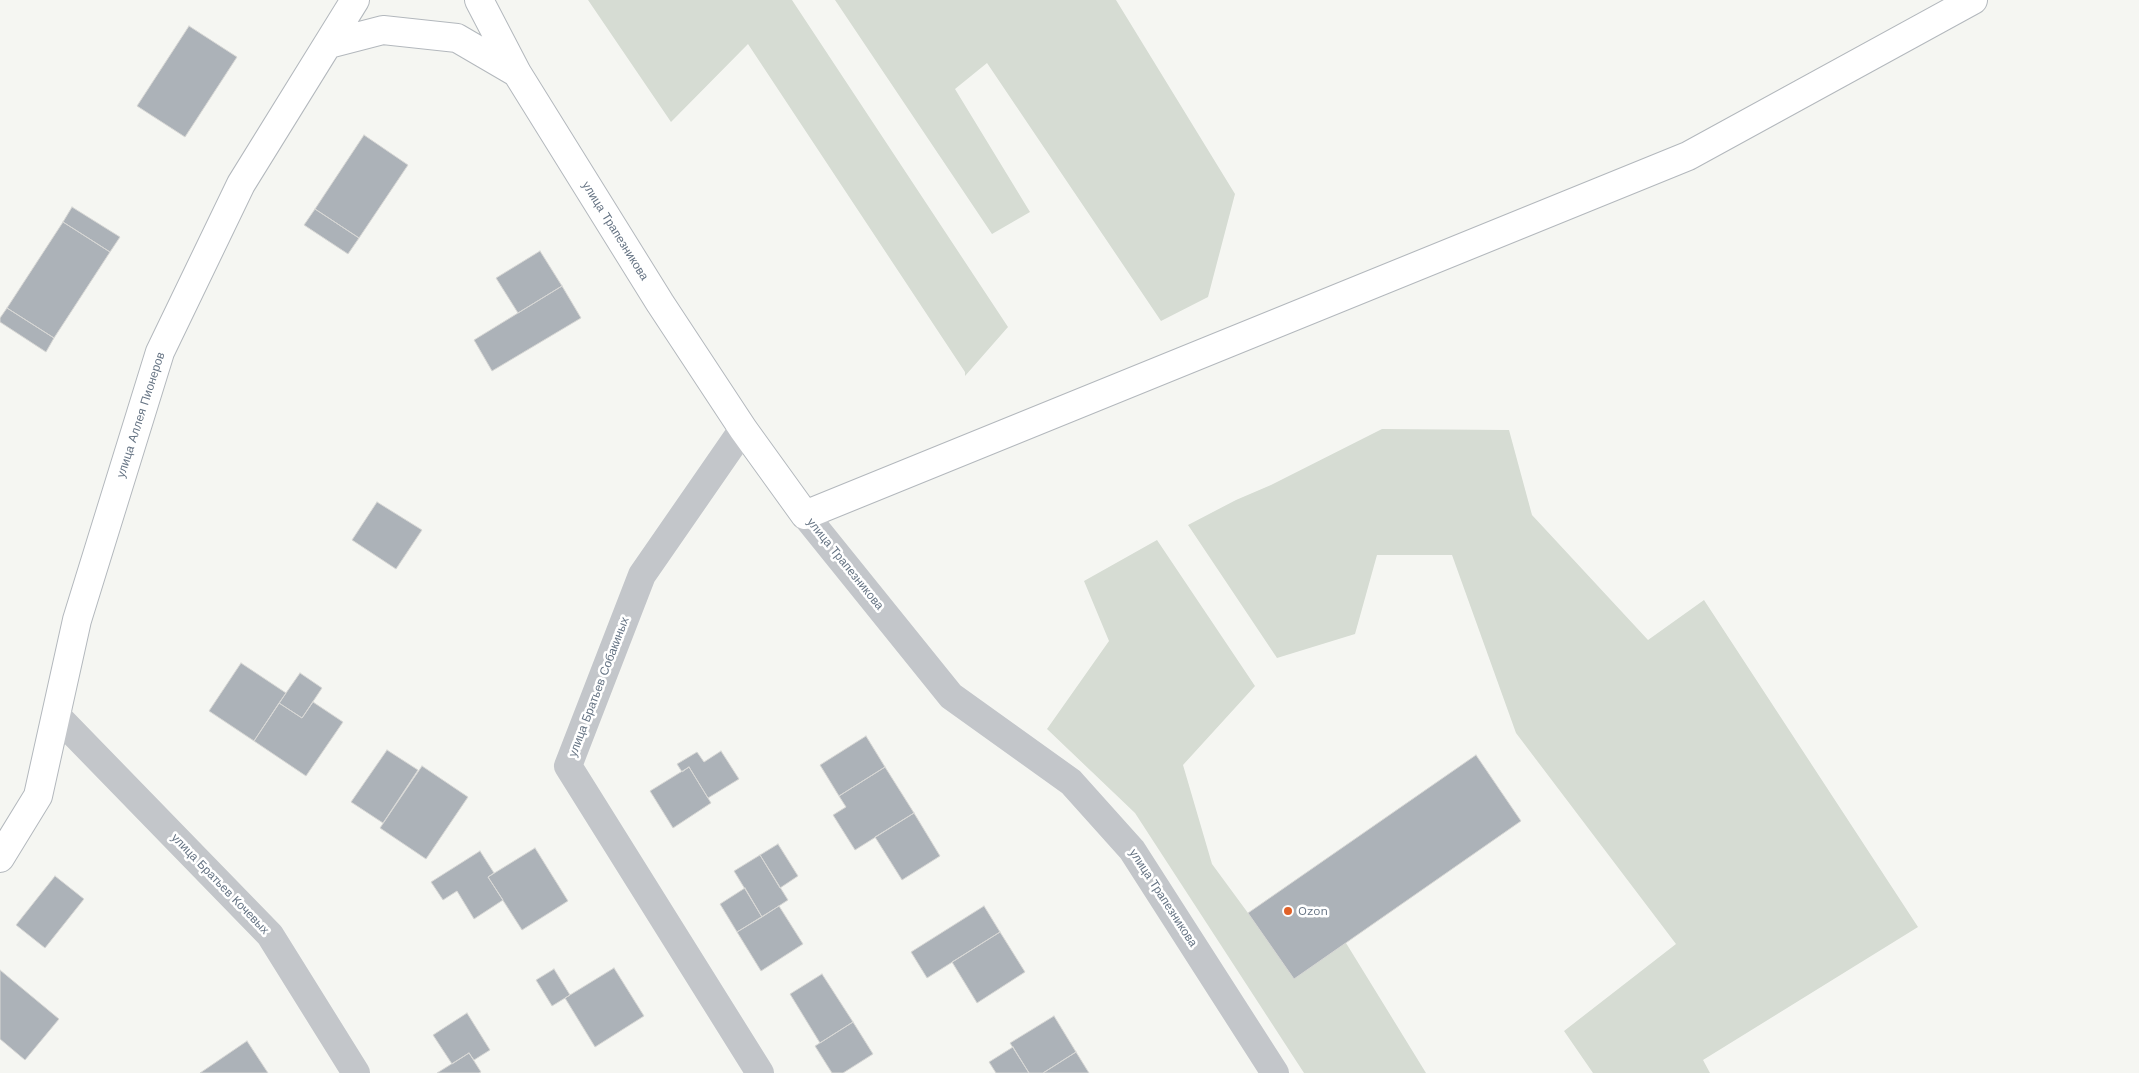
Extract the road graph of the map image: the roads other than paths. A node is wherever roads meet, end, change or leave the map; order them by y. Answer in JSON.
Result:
{"nodes":[{"id":1,"x":355,"y":0,"type":"edge"},
{"id":2,"x":479,"y":0,"type":"edge"},
{"id":3,"x":1973,"y":0,"type":"edge"},
{"id":4,"x":329,"y":44,"type":"junction"},
{"id":5,"x":517,"y":73,"type":"junction"},
{"id":6,"x":743,"y":429,"type":"junction"},
{"id":7,"x":804,"y":515,"type":"junction"},
{"id":8,"x":57,"y":716,"type":"junction"},
{"id":9,"x":0,"y":858,"type":"edge"},
{"id":10,"x":356,"y":1073,"type":"edge"},
{"id":11,"x":760,"y":1073,"type":"edge"},
{"id":12,"x":1275,"y":1073,"type":"edge"}],
"edges":[{"from":1,"to":4,"type":"street","name":"улица Аллея Пионеров"},
{"from":2,"to":5,"type":"street","name":"улица Трапезникова"},
{"from":3,"to":7,"type":"street"},
{"from":4,"to":5,"type":"street"},
{"from":4,"to":8,"type":"street","name":"улица Аллея Пионеров"},
{"from":5,"to":6,"type":"street","name":"улица Трапезникова"},
{"from":6,"to":7,"type":"street","name":"улица Трапезникова"},
{"from":6,"to":11,"type":"street","name":"улица Братьев Собакиных"},
{"from":7,"to":12,"type":"street","name":"улица Трапезникова"},
{"from":8,"to":9,"type":"street","name":"улица Аллея Пионеров"},
{"from":8,"to":10,"type":"street","name":"улица Братьев Кочевых"}]}
